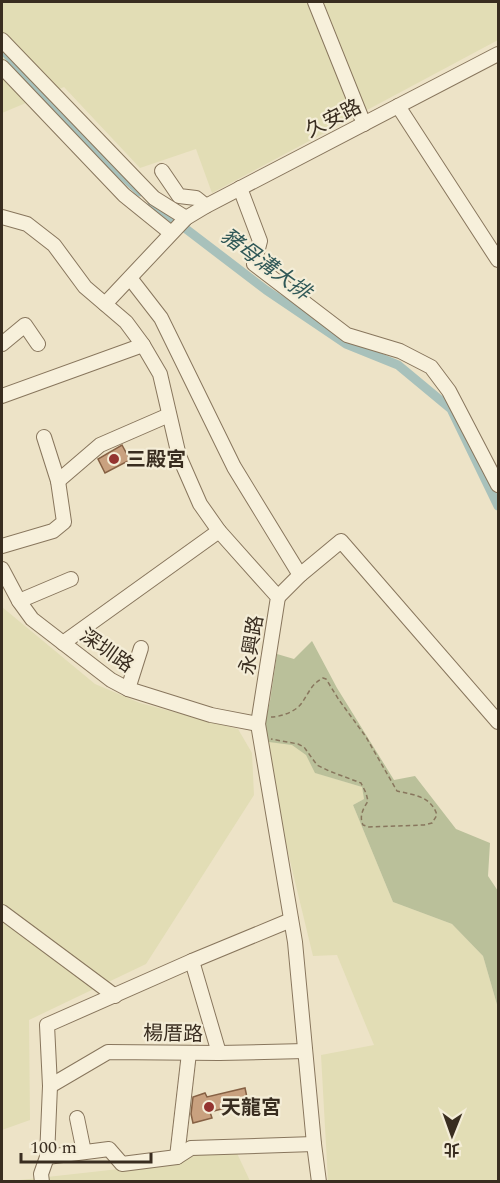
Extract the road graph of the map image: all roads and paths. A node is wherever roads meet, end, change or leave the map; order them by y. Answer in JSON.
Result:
{"nodes":[{"id":1,"x":315,"y":2,"type":"edge"},
{"id":2,"x":2,"y":40,"type":"edge"},
{"id":3,"x":498,"y":54,"type":"edge"},
{"id":4,"x":2,"y":67,"type":"edge"},
{"id":5,"x":398,"y":106,"type":"junction"},
{"id":6,"x":364,"y":124,"type":"junction"},
{"id":7,"x":162,"y":171,"type":"dead end"},
{"id":8,"x":240,"y":188,"type":"junction"},
{"id":9,"x":206,"y":206,"type":"junction"},
{"id":10,"x":2,"y":217,"type":"edge"},
{"id":11,"x":186,"y":218,"type":"junction"},
{"id":12,"x":171,"y":233,"type":"junction"},
{"id":13,"x":498,"y":260,"type":"edge"},
{"id":14,"x":130,"y":278,"type":"junction"},
{"id":15,"x":105,"y":304,"type":"junction"},
{"id":16,"x":2,"y":344,"type":"edge"},
{"id":17,"x":38,"y":344,"type":"dead end"},
{"id":18,"x":143,"y":345,"type":"junction"},
{"id":19,"x":2,"y":396,"type":"edge"},
{"id":20,"x":169,"y":415,"type":"junction"},
{"id":21,"x":44,"y":437,"type":"dead end"},
{"id":22,"x":58,"y":481,"type":"junction"},
{"id":23,"x":498,"y":485,"type":"edge"},
{"id":24,"x":219,"y":531,"type":"junction"},
{"id":25,"x":2,"y":546,"type":"edge"},
{"id":26,"x":2,"y":568,"type":"edge"},
{"id":27,"x":300,"y":575,"type":"junction"},
{"id":28,"x":71,"y":579,"type":"dead end"},
{"id":29,"x":278,"y":597,"type":"junction"},
{"id":30,"x":19,"y":601,"type":"junction"},
{"id":31,"x":63,"y":643,"type":"junction"},
{"id":32,"x":141,"y":648,"type":"dead end"},
{"id":33,"x":128,"y":689,"type":"junction"},
{"id":34,"x":498,"y":722,"type":"edge"},
{"id":35,"x":259,"y":723,"type":"junction"},
{"id":36,"x":2,"y":912,"type":"edge"},
{"id":37,"x":291,"y":920,"type":"junction"},
{"id":38,"x":192,"y":961,"type":"junction"},
{"id":39,"x":115,"y":996,"type":"junction"},
{"id":40,"x":305,"y":1052,"type":"junction"},
{"id":41,"x":189,"y":1053,"type":"junction"},
{"id":42,"x":219,"y":1053,"type":"junction"},
{"id":43,"x":50,"y":1086,"type":"junction"},
{"id":44,"x":77,"y":1118,"type":"dead end"},
{"id":45,"x":314,"y":1144,"type":"junction"},
{"id":46,"x":84,"y":1152,"type":"junction"},
{"id":47,"x":47,"y":1157,"type":"junction"},
{"id":48,"x":177,"y":1157,"type":"junction"},
{"id":49,"x":42,"y":1182,"type":"edge"},
{"id":50,"x":320,"y":1182,"type":"edge"}],
"edges":[{"from":1,"to":6,"type":"street"},
{"from":2,"to":11,"type":"street"},
{"from":3,"to":5,"type":"street","name":"久安路"},
{"from":4,"to":12,"type":"street"},
{"from":5,"to":6,"type":"street","name":"久安路"},
{"from":5,"to":13,"type":"street"},
{"from":6,"to":8,"type":"street","name":"久安路"},
{"from":7,"to":9,"type":"street"},
{"from":8,"to":9,"type":"street","name":"久安路"},
{"from":8,"to":23,"type":"street"},
{"from":9,"to":11,"type":"street","name":"久安路"},
{"from":10,"to":15,"type":"street","name":"永興路"},
{"from":11,"to":12,"type":"street","name":"久安路"},
{"from":12,"to":14,"type":"street","name":"久安路"},
{"from":14,"to":15,"type":"street","name":"久安路"},
{"from":14,"to":27,"type":"street"},
{"from":15,"to":18,"type":"street","name":"永興路"},
{"from":16,"to":17,"type":"street"},
{"from":18,"to":19,"type":"street"},
{"from":18,"to":20,"type":"street","name":"永興路"},
{"from":20,"to":22,"type":"street"},
{"from":20,"to":24,"type":"street","name":"永興路"},
{"from":21,"to":22,"type":"street"},
{"from":22,"to":25,"type":"street"},
{"from":24,"to":29,"type":"street","name":"永興路"},
{"from":24,"to":31,"type":"street"},
{"from":26,"to":30,"type":"street","name":"深圳路"},
{"from":27,"to":29,"type":"street"},
{"from":27,"to":34,"type":"street"},
{"from":28,"to":30,"type":"street"},
{"from":29,"to":35,"type":"street","name":"永興路"},
{"from":30,"to":31,"type":"street","name":"深圳路"},
{"from":31,"to":33,"type":"street","name":"深圳路"},
{"from":32,"to":33,"type":"street"},
{"from":33,"to":35,"type":"street","name":"深圳路"},
{"from":35,"to":35,"type":"path"},
{"from":35,"to":37,"type":"street","name":"永興路"},
{"from":36,"to":39,"type":"street"},
{"from":37,"to":38,"type":"street"},
{"from":37,"to":40,"type":"street","name":"永興路"},
{"from":38,"to":39,"type":"street"},
{"from":38,"to":42,"type":"street"},
{"from":39,"to":43,"type":"street"},
{"from":40,"to":42,"type":"street","name":"楊厝路"},
{"from":40,"to":45,"type":"street","name":"永興路"},
{"from":41,"to":42,"type":"street","name":"楊厝路"},
{"from":41,"to":43,"type":"street","name":"楊厝路"},
{"from":41,"to":48,"type":"street"},
{"from":43,"to":47,"type":"street"},
{"from":44,"to":46,"type":"street"},
{"from":45,"to":48,"type":"street"},
{"from":45,"to":50,"type":"street","name":"永興路"},
{"from":46,"to":47,"type":"street"},
{"from":46,"to":48,"type":"street"},
{"from":47,"to":49,"type":"street"}]}
